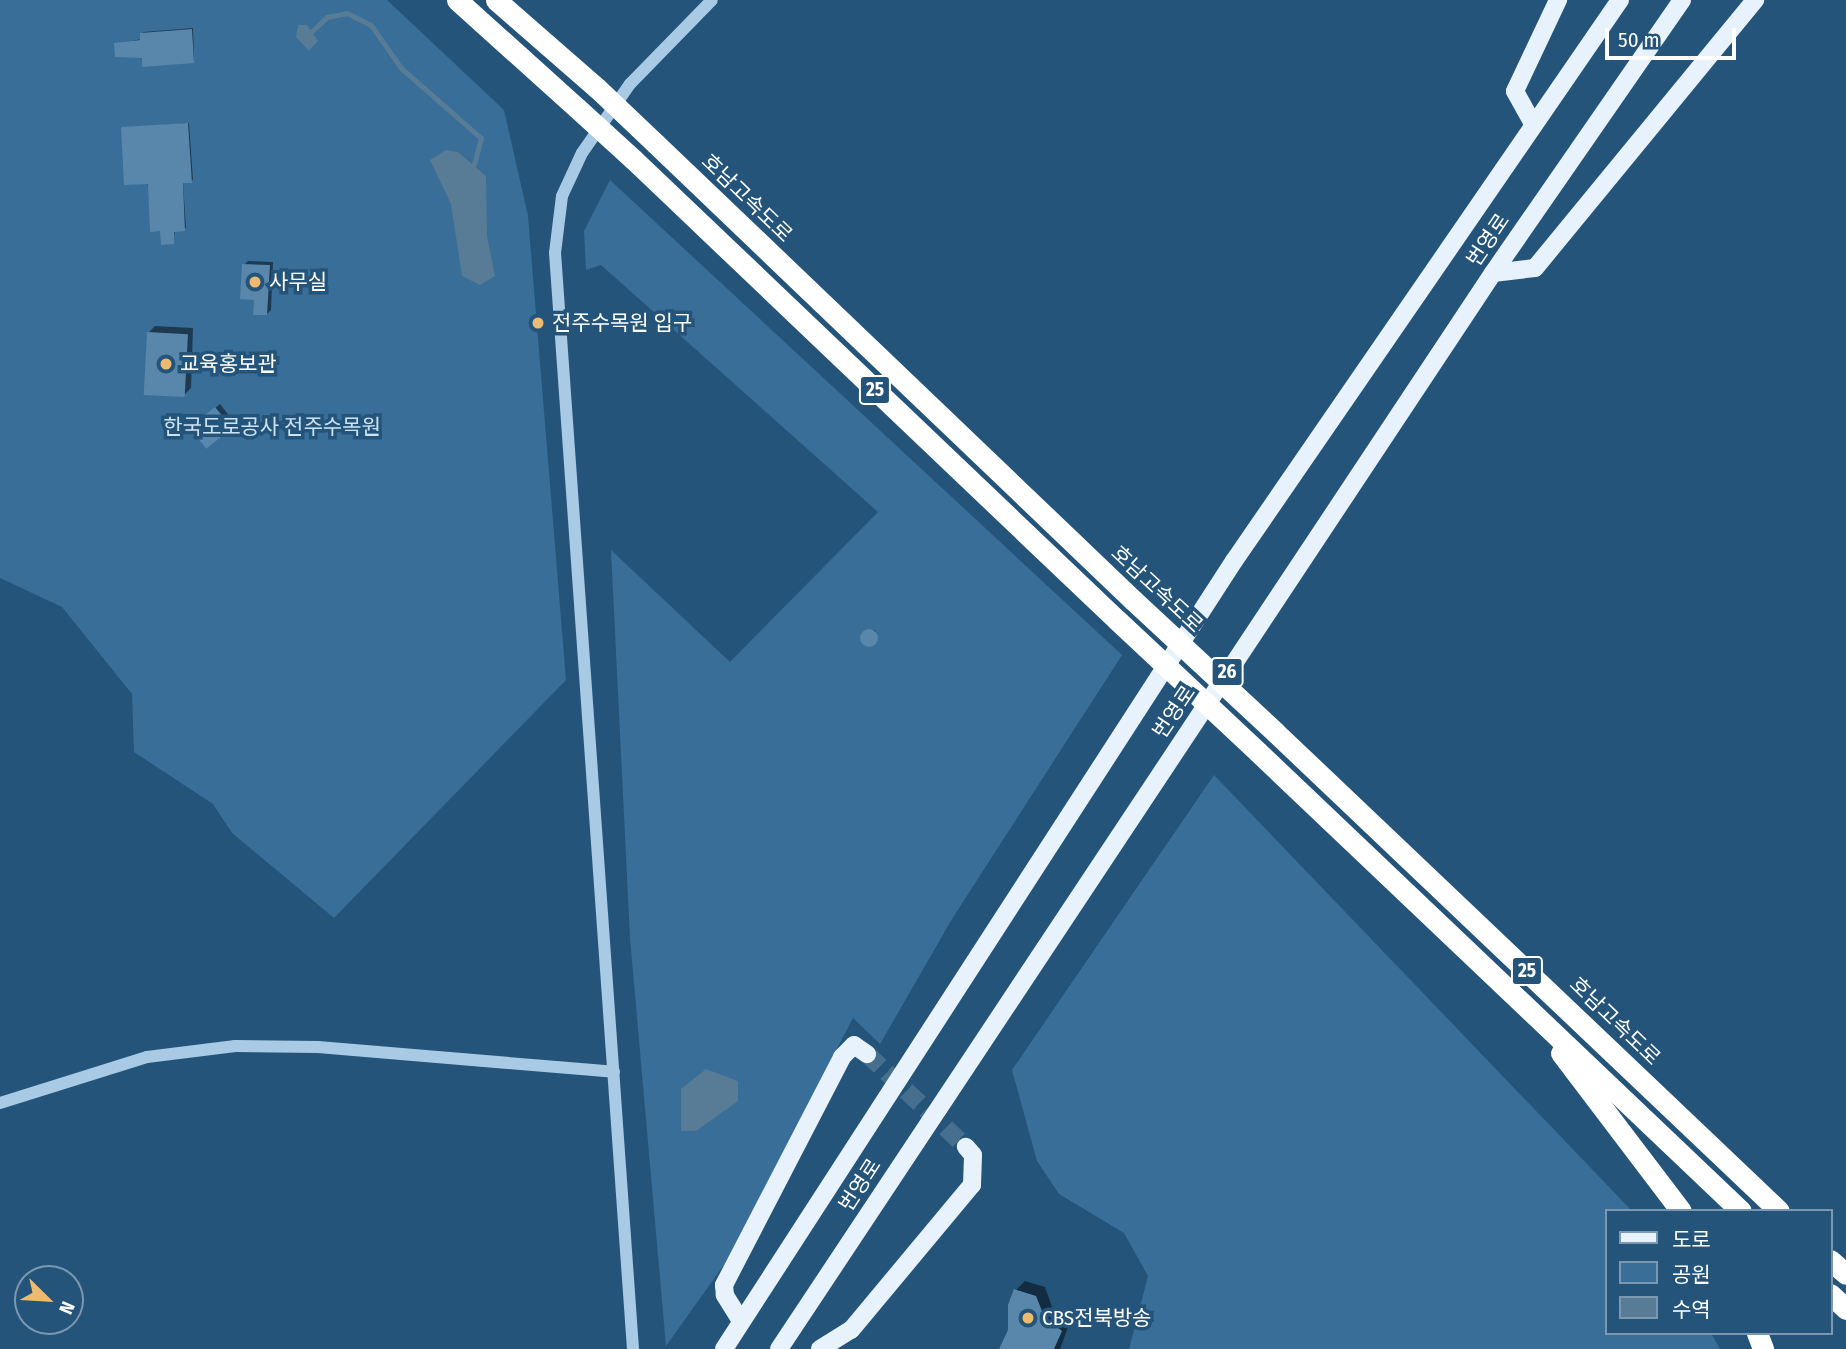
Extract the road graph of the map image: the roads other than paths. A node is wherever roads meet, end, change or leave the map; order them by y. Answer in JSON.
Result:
{"nodes":[{"id":1,"x":457,"y":0,"type":"edge"},
{"id":2,"x":496,"y":0,"type":"edge"},
{"id":3,"x":712,"y":0,"type":"edge"},
{"id":4,"x":1558,"y":0,"type":"edge"},
{"id":5,"x":1620,"y":0,"type":"edge"},
{"id":6,"x":1682,"y":0,"type":"edge"},
{"id":7,"x":1755,"y":0,"type":"edge"},
{"id":8,"x":1532,"y":122,"type":"junction"},
{"id":9,"x":1493,"y":273,"type":"junction"},
{"id":10,"x":1553,"y":1032,"type":"junction"},
{"id":11,"x":867,"y":1054,"type":"dead end"},
{"id":12,"x":614,"y":1072,"type":"junction"},
{"id":13,"x":0,"y":1103,"type":"edge"},
{"id":14,"x":966,"y":1147,"type":"tunnel mouth"},
{"id":15,"x":1679,"y":1209,"type":"edge"},
{"id":16,"x":1739,"y":1209,"type":"edge"},
{"id":17,"x":1777,"y":1209,"type":"edge"},
{"id":18,"x":1832,"y":1262,"type":"edge"},
{"id":19,"x":1846,"y":1274,"type":"edge"},
{"id":20,"x":1832,"y":1296,"type":"edge"},
{"id":21,"x":1846,"y":1309,"type":"edge"},
{"id":22,"x":741,"y":1321,"type":"junction"},
{"id":23,"x":633,"y":1349,"type":"edge"},
{"id":24,"x":724,"y":1349,"type":"edge"},
{"id":25,"x":779,"y":1349,"type":"edge"},
{"id":26,"x":820,"y":1349,"type":"edge"}],
"edges":[{"from":1,"to":10,"type":"highway","number":"25","bridge":true},
{"from":2,"to":17,"type":"highway","name":"호남고속도로","number":"25","bridge":true},
{"from":3,"to":12,"type":"street"},
{"from":4,"to":8,"type":"main road"},
{"from":5,"to":8,"type":"main road","name":"번영로"},
{"from":6,"to":9,"type":"main road","name":"번영로","number":"26"},
{"from":7,"to":9,"type":"main road"},
{"from":8,"to":22,"type":"main road","name":"번영로"},
{"from":9,"to":25,"type":"main road","name":"번영로","number":"26"},
{"from":10,"to":15,"type":"highway"},
{"from":10,"to":16,"type":"highway","number":"25"},
{"from":11,"to":22,"type":"main road"},
{"from":12,"to":13,"type":"street"},
{"from":12,"to":23,"type":"street"},
{"from":14,"to":26,"type":"main road"},
{"from":18,"to":19,"type":"highway"},
{"from":20,"to":21,"type":"highway"},
{"from":22,"to":24,"type":"main road","name":"번영로"}]}
